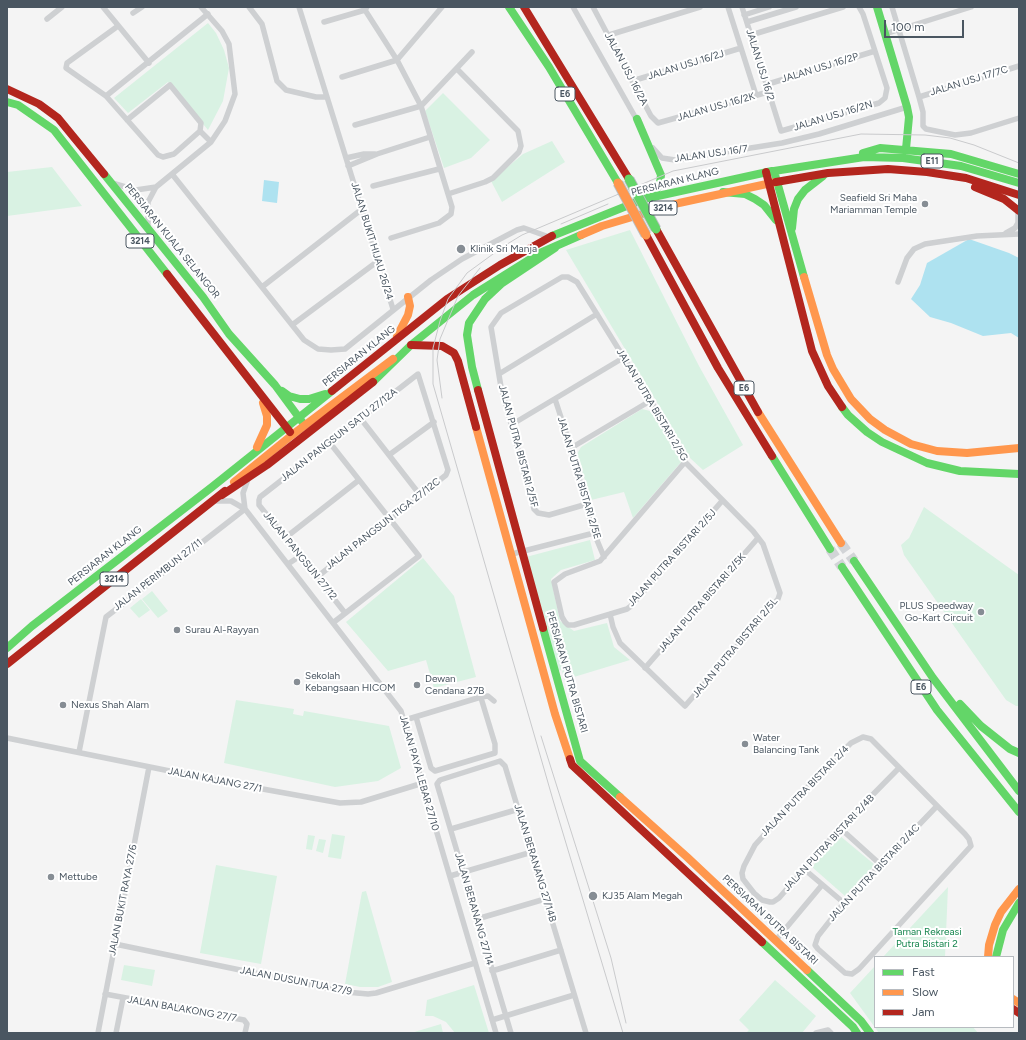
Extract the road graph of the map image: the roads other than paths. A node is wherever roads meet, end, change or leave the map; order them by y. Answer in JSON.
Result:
{"nodes":[{"id":1,"x":62,"y":7,"type":"edge"},
{"id":2,"x":104,"y":7,"type":"edge"},
{"id":3,"x":142,"y":7,"type":"edge"},
{"id":4,"x":201,"y":7,"type":"edge"},
{"id":5,"x":249,"y":7,"type":"edge"},
{"id":6,"x":299,"y":7,"type":"edge"},
{"id":7,"x":442,"y":7,"type":"edge"},
{"id":8,"x":509,"y":7,"type":"edge"},
{"id":9,"x":524,"y":7,"type":"edge"},
{"id":10,"x":574,"y":7,"type":"edge"},
{"id":11,"x":593,"y":7,"type":"edge"},
{"id":12,"x":700,"y":7,"type":"edge"},
{"id":13,"x":728,"y":7,"type":"edge"},
{"id":14,"x":742,"y":7,"type":"edge"},
{"id":15,"x":769,"y":7,"type":"edge"},
{"id":16,"x":796,"y":7,"type":"edge"},
{"id":17,"x":843,"y":7,"type":"edge"},
{"id":18,"x":859,"y":7,"type":"edge"},
{"id":19,"x":877,"y":7,"type":"edge"},
{"id":20,"x":892,"y":7,"type":"edge"},
{"id":21,"x":971,"y":7,"type":"edge"},
{"id":22,"x":366,"y":8,"type":"edge"},
{"id":23,"x":134,"y":13,"type":"dead end"},
{"id":24,"x":208,"y":14,"type":"junction"},
{"id":25,"x":744,"y":15,"type":"junction"},
{"id":26,"x":47,"y":19,"type":"dead end"},
{"id":27,"x":324,"y":22,"type":"dead end"},
{"id":28,"x":747,"y":22,"type":"junction"},
{"id":29,"x":118,"y":26,"type":"junction"},
{"id":30,"x":899,"y":30,"type":"junction"},
{"id":31,"x":885,"y":34,"type":"junction"},
{"id":32,"x":608,"y":35,"type":"junction"},
{"id":33,"x":751,"y":35,"type":"junction"},
{"id":34,"x":741,"y":48,"type":"junction"},
{"id":35,"x":875,"y":51,"type":"junction"},
{"id":36,"x":472,"y":52,"type":"dead end"},
{"id":37,"x":397,"y":60,"type":"junction"},
{"id":38,"x":149,"y":63,"type":"junction"},
{"id":39,"x":1019,"y":66,"type":"edge"},
{"id":40,"x":457,"y":69,"type":"junction"},
{"id":41,"x":342,"y":76,"type":"dead end"},
{"id":42,"x":632,"y":81,"type":"junction"},
{"id":43,"x":766,"y":84,"type":"junction"},
{"id":44,"x":7,"y":89,"type":"edge"},
{"id":45,"x":768,"y":92,"type":"junction"},
{"id":46,"x":106,"y":96,"type":"junction"},
{"id":47,"x":756,"y":96,"type":"junction"},
{"id":48,"x":919,"y":96,"type":"junction"},
{"id":49,"x":327,"y":97,"type":"junction"},
{"id":50,"x":7,"y":102,"type":"edge"},
{"id":51,"x":421,"y":106,"type":"junction"},
{"id":52,"x":907,"y":107,"type":"junction"},
{"id":53,"x":1019,"y":118,"type":"edge"},
{"id":54,"x":127,"y":120,"type":"junction"},
{"id":55,"x":636,"y":120,"type":"junction"},
{"id":56,"x":665,"y":122,"type":"joint"},
{"id":57,"x":777,"y":123,"type":"joint"},
{"id":58,"x":355,"y":125,"type":"dead end"},
{"id":59,"x":200,"y":131,"type":"junction"},
{"id":60,"x":430,"y":137,"type":"junction"},
{"id":61,"x":211,"y":142,"type":"junction"},
{"id":62,"x":906,"y":149,"type":"junction"},
{"id":63,"x":377,"y":154,"type":"junction"},
{"id":64,"x":346,"y":158,"type":"junction"},
{"id":65,"x":842,"y":159,"type":"junction"},
{"id":66,"x":348,"y":166,"type":"junction"},
{"id":67,"x":439,"y":169,"type":"junction"},
{"id":68,"x":770,"y":171,"type":"junction"},
{"id":69,"x":927,"y":172,"type":"junction"},
{"id":70,"x":172,"y":174,"type":"junction"},
{"id":71,"x":828,"y":174,"type":"junction"},
{"id":72,"x":1019,"y":174,"type":"edge"},
{"id":73,"x":110,"y":182,"type":"junction"},
{"id":74,"x":772,"y":182,"type":"junction"},
{"id":75,"x":1019,"y":183,"type":"edge"},
{"id":76,"x":373,"y":186,"type":"dead end"},
{"id":77,"x":156,"y":188,"type":"junction"},
{"id":78,"x":723,"y":192,"type":"junction"},
{"id":79,"x":448,"y":194,"type":"junction"},
{"id":80,"x":1019,"y":195,"type":"edge"},
{"id":81,"x":644,"y":198,"type":"junction"},
{"id":82,"x":362,"y":209,"type":"junction"},
{"id":83,"x":1018,"y":210,"type":"edge"},
{"id":84,"x":148,"y":228,"type":"junction"},
{"id":85,"x":781,"y":233,"type":"junction"},
{"id":86,"x":1004,"y":234,"type":"junction"},
{"id":87,"x":1019,"y":234,"type":"edge"},
{"id":88,"x":391,"y":238,"type":"dead end"},
{"id":89,"x":549,"y":238,"type":"junction"},
{"id":90,"x":793,"y":238,"type":"junction"},
{"id":91,"x":560,"y":244,"type":"junction"},
{"id":92,"x":378,"y":261,"type":"junction"},
{"id":93,"x":898,"y":282,"type":"dead end"},
{"id":94,"x":262,"y":287,"type":"junction"},
{"id":95,"x":408,"y":297,"type":"junction"},
{"id":96,"x":393,"y":309,"type":"junction"},
{"id":97,"x":598,"y":314,"type":"junction"},
{"id":98,"x":292,"y":325,"type":"junction"},
{"id":99,"x":396,"y":340,"type":"junction"},
{"id":100,"x":407,"y":348,"type":"junction"},
{"id":101,"x":623,"y":358,"type":"junction"},
{"id":102,"x":499,"y":374,"type":"junction"},
{"id":103,"x":275,"y":385,"type":"junction"},
{"id":104,"x":337,"y":389,"type":"junction"},
{"id":105,"x":260,"y":396,"type":"junction"},
{"id":106,"x":555,"y":399,"type":"junction"},
{"id":107,"x":650,"y":401,"type":"junction"},
{"id":108,"x":361,"y":419,"type":"junction"},
{"id":109,"x":302,"y":422,"type":"junction"},
{"id":110,"x":434,"y":422,"type":"junction"},
{"id":111,"x":511,"y":425,"type":"junction"},
{"id":112,"x":289,"y":431,"type":"junction"},
{"id":113,"x":330,"y":443,"type":"junction"},
{"id":114,"x":571,"y":448,"type":"junction"},
{"id":115,"x":1019,"y":448,"type":"edge"},
{"id":116,"x":254,"y":452,"type":"junction"},
{"id":117,"x":389,"y":455,"type":"junction"},
{"id":118,"x":685,"y":462,"type":"junction"},
{"id":119,"x":1019,"y":474,"type":"edge"},
{"id":120,"x":248,"y":479,"type":"junction"},
{"id":121,"x":359,"y":480,"type":"junction"},
{"id":122,"x":420,"y":494,"type":"junction"},
{"id":123,"x":260,"y":497,"type":"joint"},
{"id":124,"x":218,"y":498,"type":"junction"},
{"id":125,"x":722,"y":501,"type":"junction"},
{"id":126,"x":588,"y":504,"type":"junction"},
{"id":127,"x":245,"y":509,"type":"junction"},
{"id":128,"x":390,"y":519,"type":"junction"},
{"id":129,"x":594,"y":533,"type":"junction"},
{"id":130,"x":285,"y":538,"type":"junction"},
{"id":131,"x":758,"y":538,"type":"junction"},
{"id":132,"x":841,"y":542,"type":"tunnel mouth"},
{"id":133,"x":830,"y":549,"type":"tunnel mouth"},
{"id":134,"x":521,"y":551,"type":"junction"},
{"id":135,"x":512,"y":554,"type":"junction"},
{"id":136,"x":300,"y":556,"type":"junction"},
{"id":137,"x":604,"y":557,"type":"junction"},
{"id":138,"x":854,"y":561,"type":"tunnel mouth"},
{"id":139,"x":288,"y":564,"type":"junction"},
{"id":140,"x":842,"y":567,"type":"tunnel mouth"},
{"id":141,"x":317,"y":577,"type":"junction"},
{"id":142,"x":779,"y":588,"type":"joint"},
{"id":143,"x":345,"y":613,"type":"junction"},
{"id":144,"x":610,"y":614,"type":"junction"},
{"id":145,"x":334,"y":622,"type":"junction"},
{"id":146,"x":7,"y":648,"type":"edge"},
{"id":147,"x":7,"y":664,"type":"edge"},
{"id":148,"x":645,"y":668,"type":"junction"},
{"id":149,"x":933,"y":678,"type":"junction"},
{"id":150,"x":478,"y":688,"type":"dead end"},
{"id":151,"x":481,"y":697,"type":"junction"},
{"id":152,"x":494,"y":701,"type":"dead end"},
{"id":153,"x":416,"y":717,"type":"junction"},
{"id":154,"x":405,"y":720,"type":"junction"},
{"id":155,"x":7,"y":738,"type":"edge"},
{"id":156,"x":79,"y":752,"type":"junction"},
{"id":157,"x":1019,"y":753,"type":"edge"},
{"id":158,"x":149,"y":767,"type":"junction"},
{"id":159,"x":899,"y":768,"type":"junction"},
{"id":160,"x":423,"y":784,"type":"junction"},
{"id":161,"x":437,"y":784,"type":"joint"},
{"id":162,"x":1019,"y":791,"type":"edge"},
{"id":163,"x":937,"y":806,"type":"junction"},
{"id":164,"x":519,"y":809,"type":"junction"},
{"id":165,"x":1019,"y":812,"type":"edge"},
{"id":166,"x":840,"y":828,"type":"junction"},
{"id":167,"x":451,"y":829,"type":"junction"},
{"id":168,"x":532,"y":852,"type":"junction"},
{"id":169,"x":880,"y":865,"type":"junction"},
{"id":170,"x":804,"y":869,"type":"junction"},
{"id":171,"x":463,"y":872,"type":"junction"},
{"id":172,"x":450,"y":876,"type":"junction"},
{"id":173,"x":822,"y":885,"type":"junction"},
{"id":174,"x":1019,"y":889,"type":"edge"},
{"id":175,"x":754,"y":893,"type":"joint"},
{"id":176,"x":545,"y":899,"type":"junction"},
{"id":177,"x":844,"y":903,"type":"junction"},
{"id":178,"x":1019,"y":903,"type":"edge"},
{"id":179,"x":477,"y":920,"type":"junction"},
{"id":180,"x":776,"y":940,"type":"junction"},
{"id":181,"x":115,"y":944,"type":"junction"},
{"id":182,"x":561,"y":950,"type":"junction"},
{"id":183,"x":988,"y":956,"type":"edge"},
{"id":184,"x":996,"y":956,"type":"edge"},
{"id":185,"x":475,"y":963,"type":"junction"},
{"id":186,"x":492,"y":971,"type":"junction"},
{"id":187,"x":105,"y":994,"type":"junction"},
{"id":188,"x":574,"y":995,"type":"junction"},
{"id":189,"x":123,"y":998,"type":"junction"},
{"id":190,"x":506,"y":1016,"type":"junction"},
{"id":191,"x":492,"y":1020,"type":"junction"},
{"id":192,"x":98,"y":1033,"type":"edge"},
{"id":193,"x":116,"y":1033,"type":"edge"},
{"id":194,"x":245,"y":1033,"type":"edge"},
{"id":195,"x":496,"y":1033,"type":"edge"},
{"id":196,"x":511,"y":1033,"type":"edge"},
{"id":197,"x":586,"y":1033,"type":"edge"},
{"id":198,"x":816,"y":1033,"type":"edge"},
{"id":199,"x":831,"y":1033,"type":"edge"},
{"id":200,"x":857,"y":1033,"type":"edge"},
{"id":201,"x":870,"y":1033,"type":"edge"}],
"edges":[{"from":1,"to":26,"type":"street"},
{"from":2,"to":29,"type":"street"},
{"from":3,"to":23,"type":"street"},
{"from":4,"to":24,"type":"street"},
{"from":5,"to":49,"type":"street"},
{"from":6,"to":49,"type":"street","name":"JALAN BUKIT HIJAU 26/24"},
{"from":7,"to":37,"type":"street"},
{"from":8,"to":133,"type":"main road","number":"E6","bridge":true},
{"from":9,"to":132,"type":"main road","number":"E6","bridge":true},
{"from":10,"to":55,"type":"street","name":"JALAN USJ 16/7"},
{"from":11,"to":32,"type":"street","name":"JALAN USJ 16/2A"},
{"from":12,"to":32,"type":"street"},
{"from":13,"to":34,"type":"street","name":"JALAN USJ 16/2"},
{"from":14,"to":25,"type":"street","name":"JALAN USJ 16/2"},
{"from":15,"to":25,"type":"street"},
{"from":16,"to":28,"type":"street"},
{"from":17,"to":33,"type":"street"},
{"from":18,"to":35,"type":"street"},
{"from":19,"to":31,"type":"main road"},
{"from":20,"to":30,"type":"street"},
{"from":21,"to":30,"type":"street"},
{"from":22,"to":27,"type":"street"},
{"from":22,"to":37,"type":"street"},
{"from":24,"to":38,"type":"street"},
{"from":24,"to":61,"type":"street"},
{"from":25,"to":28,"type":"street","name":"JALAN USJ 16/2"},
{"from":28,"to":33,"type":"street","name":"JALAN USJ 16/2"},
{"from":29,"to":38,"type":"street"},
{"from":29,"to":46,"type":"street"},
{"from":30,"to":31,"type":"street"},
{"from":30,"to":48,"type":"street"},
{"from":31,"to":52,"type":"main road"},
{"from":32,"to":42,"type":"street","name":"JALAN USJ 16/2A"},
{"from":33,"to":43,"type":"street","name":"JALAN USJ 16/2"},
{"from":34,"to":42,"type":"street","name":"JALAN USJ 16/2J"},
{"from":34,"to":47,"type":"street","name":"JALAN USJ 16/2"},
{"from":35,"to":43,"type":"street","name":"JALAN USJ 16/2P"},
{"from":35,"to":57,"type":"street","name":"JALAN USJ 16/2N"},
{"from":36,"to":40,"type":"street"},
{"from":37,"to":41,"type":"street"},
{"from":37,"to":51,"type":"street"},
{"from":38,"to":46,"type":"street"},
{"from":39,"to":48,"type":"street","name":"JALAN USJ 17/7C"},
{"from":40,"to":51,"type":"street"},
{"from":40,"to":79,"type":"street"},
{"from":42,"to":56,"type":"street","name":"JALAN USJ 16/2A"},
{"from":43,"to":45,"type":"street","name":"JALAN USJ 16/2"},
{"from":44,"to":73,"type":"main road","name":"PERSIARAN KUALA SELANGOR","number":"3214"},
{"from":45,"to":47,"type":"street","name":"JALAN USJ 16/2K"},
{"from":45,"to":57,"type":"street","name":"JALAN USJ 16/2"},
{"from":46,"to":54,"type":"street"},
{"from":47,"to":56,"type":"street","name":"JALAN USJ 16/2K"},
{"from":48,"to":53,"type":"street"},
{"from":49,"to":64,"type":"street","name":"JALAN BUKIT HIJAU 26/24"},
{"from":50,"to":105,"type":"main road","number":"3214"},
{"from":51,"to":58,"type":"street"},
{"from":51,"to":60,"type":"street"},
{"from":52,"to":55,"type":"street","name":"JALAN USJ 16/7"},
{"from":52,"to":62,"type":"main road"},
{"from":54,"to":59,"type":"street"},
{"from":54,"to":59,"type":"street"},
{"from":55,"to":81,"type":"main road"},
{"from":59,"to":61,"type":"street"},
{"from":60,"to":63,"type":"street"},
{"from":60,"to":67,"type":"street"},
{"from":61,"to":70,"type":"street"},
{"from":62,"to":65,"type":"main road"},
{"from":62,"to":72,"type":"main road"},
{"from":63,"to":64,"type":"street"},
{"from":63,"to":66,"type":"street"},
{"from":64,"to":66,"type":"street","name":"JALAN BUKIT HIJAU 26/24"},
{"from":65,"to":68,"type":"main road","number":"E11"},
{"from":65,"to":75,"type":"main road","number":"E11"},
{"from":66,"to":82,"type":"street","name":"JALAN BUKIT HIJAU 26/24"},
{"from":67,"to":76,"type":"street"},
{"from":67,"to":79,"type":"street"},
{"from":68,"to":74,"type":"main road"},
{"from":68,"to":81,"type":"main road","name":"PERSIARAN KLANG","number":"3214"},
{"from":69,"to":71,"type":"main road","number":"E11"},
{"from":69,"to":80,"type":"main road","number":"E11"},
{"from":69,"to":83,"type":"main road"},
{"from":70,"to":77,"type":"street"},
{"from":70,"to":94,"type":"street","name":"JALAN BUKIT HIJAU 26/24"},
{"from":71,"to":74,"type":"main road","number":"E11"},
{"from":71,"to":90,"type":"main road"},
{"from":73,"to":77,"type":"street"},
{"from":73,"to":84,"type":"main road","name":"PERSIARAN KUALA SELANGOR","number":"3214"},
{"from":74,"to":78,"type":"main road","name":"PERSIARAN KLANG","number":"3214"},
{"from":74,"to":85,"type":"main road"},
{"from":74,"to":90,"type":"main road"},
{"from":77,"to":84,"type":"street"},
{"from":78,"to":85,"type":"main road"},
{"from":78,"to":91,"type":"main road","name":"PERSIARAN KLANG","number":"3214"},
{"from":79,"to":88,"type":"street"},
{"from":81,"to":89,"type":"main road","name":"PERSIARAN KLANG","number":"3214"},
{"from":82,"to":92,"type":"street","name":"JALAN BUKIT HIJAU 26/24"},
{"from":82,"to":94,"type":"street"},
{"from":83,"to":86,"type":"street"},
{"from":84,"to":103,"type":"main road","name":"PERSIARAN KUALA SELANGOR","number":"3214"},
{"from":85,"to":119,"type":"main road"},
{"from":86,"to":87,"type":"street"},
{"from":86,"to":93,"type":"street"},
{"from":89,"to":95,"type":"street"},
{"from":89,"to":99,"type":"main road","name":"PERSIARAN KLANG","number":"3214"},
{"from":90,"to":115,"type":"main road"},
{"from":91,"to":100,"type":"main road","name":"PERSIARAN KLANG","number":"3214"},
{"from":91,"to":134,"type":"main road","name":"PERSIARAN PUTRA BISTARI"},
{"from":92,"to":96,"type":"street","name":"JALAN BUKIT HIJAU 26/24"},
{"from":92,"to":98,"type":"street"},
{"from":94,"to":98,"type":"street","name":"JALAN BUKIT HIJAU 26/24"},
{"from":95,"to":96,"type":"street"},
{"from":95,"to":99,"type":"main road"},
{"from":96,"to":98,"type":"street","name":"JALAN BUKIT HIJAU 26/24"},
{"from":97,"to":101,"type":"street","name":"JALAN PUTRA BISTARI 2/5G"},
{"from":97,"to":102,"type":"street"},
{"from":97,"to":102,"type":"street","name":"JALAN PUTRA BISTARI 2/5G"},
{"from":99,"to":104,"type":"main road","name":"PERSIARAN KLANG","number":"3214"},
{"from":100,"to":109,"type":"main road"},
{"from":100,"to":120,"type":"main road","name":"PERSIARAN KLANG","number":"3214"},
{"from":100,"to":135,"type":"main road"},
{"from":101,"to":106,"type":"street"},
{"from":101,"to":107,"type":"street","name":"JALAN PUTRA BISTARI 2/5G"},
{"from":102,"to":111,"type":"street","name":"JALAN PUTRA BISTARI 2/5F"},
{"from":103,"to":104,"type":"main road"},
{"from":103,"to":109,"type":"main road","name":"PERSIARAN KUALA SELANGOR","number":"3214"},
{"from":104,"to":109,"type":"main road","name":"PERSIARAN KLANG","number":"3214"},
{"from":105,"to":112,"type":"main road","number":"3214"},
{"from":105,"to":116,"type":"main road"},
{"from":106,"to":111,"type":"street"},
{"from":106,"to":114,"type":"street","name":"JALAN PUTRA BISTARI 2/5E"},
{"from":107,"to":114,"type":"street"},
{"from":107,"to":118,"type":"street","name":"JALAN PUTRA BISTARI 2/5G"},
{"from":108,"to":110,"type":"street","name":"JALAN PANGSUN SATU 27/12A"},
{"from":108,"to":113,"type":"street","name":"JALAN PANGSUN SATU 27/12A"},
{"from":108,"to":117,"type":"street"},
{"from":109,"to":112,"type":"main road","name":"PERSIARAN KLANG"},
{"from":110,"to":117,"type":"street"},
{"from":110,"to":122,"type":"street","name":"JALAN PANGSUN TIGA 27/12C"},
{"from":111,"to":126,"type":"street","name":"JALAN PUTRA BISTARI 2/5F"},
{"from":112,"to":116,"type":"main road","name":"PERSIARAN KLANG","number":"3214"},
{"from":112,"to":124,"type":"main road","name":"PERSIARAN KLANG"},
{"from":113,"to":121,"type":"street"},
{"from":113,"to":123,"type":"street","name":"JALAN PANGSUN SATU 27/12A"},
{"from":114,"to":126,"type":"street","name":"JALAN PUTRA BISTARI 2/5E"},
{"from":116,"to":146,"type":"main road","name":"PERSIARAN KLANG","number":"3214"},
{"from":117,"to":122,"type":"street"},
{"from":118,"to":125,"type":"street","name":"JALAN PUTRA BISTARI 2/5G"},
{"from":118,"to":137,"type":"street"},
{"from":120,"to":124,"type":"main road","name":"PERSIARAN KLANG","number":"3214"},
{"from":120,"to":127,"type":"street"},
{"from":121,"to":128,"type":"street"},
{"from":121,"to":130,"type":"street"},
{"from":122,"to":128,"type":"street","name":"JALAN PANGSUN TIGA 27/12C"},
{"from":123,"to":130,"type":"street","name":"JALAN PANGSUN 27/12"},
{"from":124,"to":127,"type":"street","name":"JALAN PAYA LEBAR 27/10"},
{"from":124,"to":147,"type":"main road","name":"PERSIARAN KLANG","number":"3214"},
{"from":125,"to":131,"type":"street","name":"JALAN PUTRA BISTARI 2/5G"},
{"from":125,"to":144,"type":"street","name":"JALAN PUTRA BISTARI 2/5J"},
{"from":126,"to":129,"type":"street","name":"JALAN PUTRA BISTARI 2/5E"},
{"from":127,"to":139,"type":"street","name":"JALAN PAYA LEBAR 27/10"},
{"from":127,"to":156,"type":"street","name":"JALAN PERIMBUN 27/11"},
{"from":128,"to":141,"type":"street","name":"JALAN PANGSUN TIGA 27/12C"},
{"from":128,"to":143,"type":"street"},
{"from":129,"to":134,"type":"street"},
{"from":129,"to":137,"type":"street","name":"JALAN PUTRA BISTARI 2/5E"},
{"from":130,"to":136,"type":"street","name":"JALAN PANGSUN 27/12"},
{"from":131,"to":142,"type":"street","name":"JALAN PUTRA BISTARI 2/5G"},
{"from":131,"to":148,"type":"street","name":"JALAN PUTRA BISTARI 2/5K"},
{"from":134,"to":135,"type":"street"},
{"from":134,"to":180,"type":"main road","name":"PERSIARAN PUTRA BISTARI"},
{"from":135,"to":200,"type":"main road"},
{"from":136,"to":139,"type":"street"},
{"from":136,"to":141,"type":"street","name":"JALAN PANGSUN 27/12"},
{"from":137,"to":144,"type":"street","name":"JALAN PUTRA BISTARI 2/5J"},
{"from":138,"to":149,"type":"main road","number":"E6"},
{"from":139,"to":145,"type":"street","name":"JALAN PAYA LEBAR 27/10"},
{"from":140,"to":165,"type":"main road","number":"E6"},
{"from":141,"to":143,"type":"street","name":"JALAN PANGSUN 27/12"},
{"from":142,"to":148,"type":"street","name":"JALAN PUTRA BISTARI 2/5L"},
{"from":143,"to":145,"type":"street"},
{"from":144,"to":148,"type":"street"},
{"from":145,"to":154,"type":"street","name":"JALAN PAYA LEBAR 27/10"},
{"from":149,"to":157,"type":"main road"},
{"from":149,"to":162,"type":"main road","number":"E6"},
{"from":150,"to":151,"type":"street"},
{"from":151,"to":152,"type":"street"},
{"from":151,"to":153,"type":"street"},
{"from":151,"to":153,"type":"street"},
{"from":153,"to":154,"type":"street"},
{"from":154,"to":160,"type":"street","name":"JALAN PAYA LEBAR 27/10"},
{"from":155,"to":156,"type":"street","name":"JALAN KAJANG 27/1"},
{"from":156,"to":158,"type":"street","name":"JALAN KAJANG 27/1"},
{"from":158,"to":160,"type":"street","name":"JALAN KAJANG 27/1"},
{"from":158,"to":181,"type":"street","name":"JALAN BUKIT RAYA 27/6"},
{"from":159,"to":163,"type":"street"},
{"from":159,"to":166,"type":"street","name":"JALAN PUTRA BISTARI 2/4B"},
{"from":159,"to":175,"type":"street","name":"JALAN PUTRA BISTARI 2/4"},
{"from":160,"to":172,"type":"street","name":"JALAN PAYA LEBAR 27/10"},
{"from":161,"to":164,"type":"street","name":"JALAN BERANANG 27/14B"},
{"from":161,"to":167,"type":"street","name":"JALAN BERANANG 27/14"},
{"from":163,"to":169,"type":"street","name":"JALAN PUTRA BISTARI 2/4C"},
{"from":163,"to":177,"type":"street","name":"JALAN PUTRA BISTARI 2/4C"},
{"from":164,"to":167,"type":"street"},
{"from":164,"to":168,"type":"street","name":"JALAN BERANANG 27/14B"},
{"from":166,"to":169,"type":"street"},
{"from":166,"to":170,"type":"street","name":"JALAN PUTRA BISTARI 2/4B"},
{"from":167,"to":171,"type":"street","name":"JALAN BERANANG 27/14"},
{"from":168,"to":171,"type":"street"},
{"from":168,"to":176,"type":"street","name":"JALAN BERANANG 27/14B"},
{"from":169,"to":177,"type":"street","name":"JALAN PUTRA BISTARI 2/4C"},
{"from":170,"to":173,"type":"street"},
{"from":170,"to":175,"type":"street","name":"JALAN PUTRA BISTARI 2/4B"},
{"from":171,"to":172,"type":"street"},
{"from":171,"to":179,"type":"street","name":"JALAN BERANANG 27/14"},
{"from":172,"to":185,"type":"street","name":"JALAN PAYA LEBAR 27/10"},
{"from":173,"to":177,"type":"street"},
{"from":173,"to":180,"type":"street"},
{"from":174,"to":183,"type":"main road"},
{"from":176,"to":179,"type":"street"},
{"from":176,"to":182,"type":"street","name":"JALAN BERANANG 27/14B"},
{"from":178,"to":184,"type":"main road"},
{"from":179,"to":186,"type":"street","name":"JALAN BERANANG 27/14"},
{"from":180,"to":201,"type":"main road","name":"PERSIARAN PUTRA BISTARI"},
{"from":181,"to":185,"type":"street","name":"JALAN DUSUN TUA 27/9"},
{"from":181,"to":187,"type":"street","name":"JALAN BUKIT RAYA 27/6"},
{"from":182,"to":186,"type":"street"},
{"from":182,"to":188,"type":"street","name":"JALAN BERANANG 27/14B"},
{"from":185,"to":191,"type":"street","name":"JALAN PAYA LEBAR 27/10"},
{"from":186,"to":190,"type":"street","name":"JALAN BERANANG 27/14"},
{"from":187,"to":189,"type":"street","name":"JALAN BALAKONG 27/7"},
{"from":187,"to":192,"type":"street","name":"JALAN BUKIT RAYA 27/6"},
{"from":188,"to":190,"type":"street"},
{"from":188,"to":197,"type":"street","name":"JALAN BERANANG 27/14B"},
{"from":189,"to":193,"type":"street"},
{"from":189,"to":194,"type":"street","name":"JALAN BALAKONG 27/7"},
{"from":190,"to":191,"type":"street"},
{"from":190,"to":196,"type":"street","name":"JALAN BERANANG 27/14"},
{"from":191,"to":195,"type":"street","name":"JALAN PAYA LEBAR 27/10"},
{"from":198,"to":199,"type":"street"}]}
